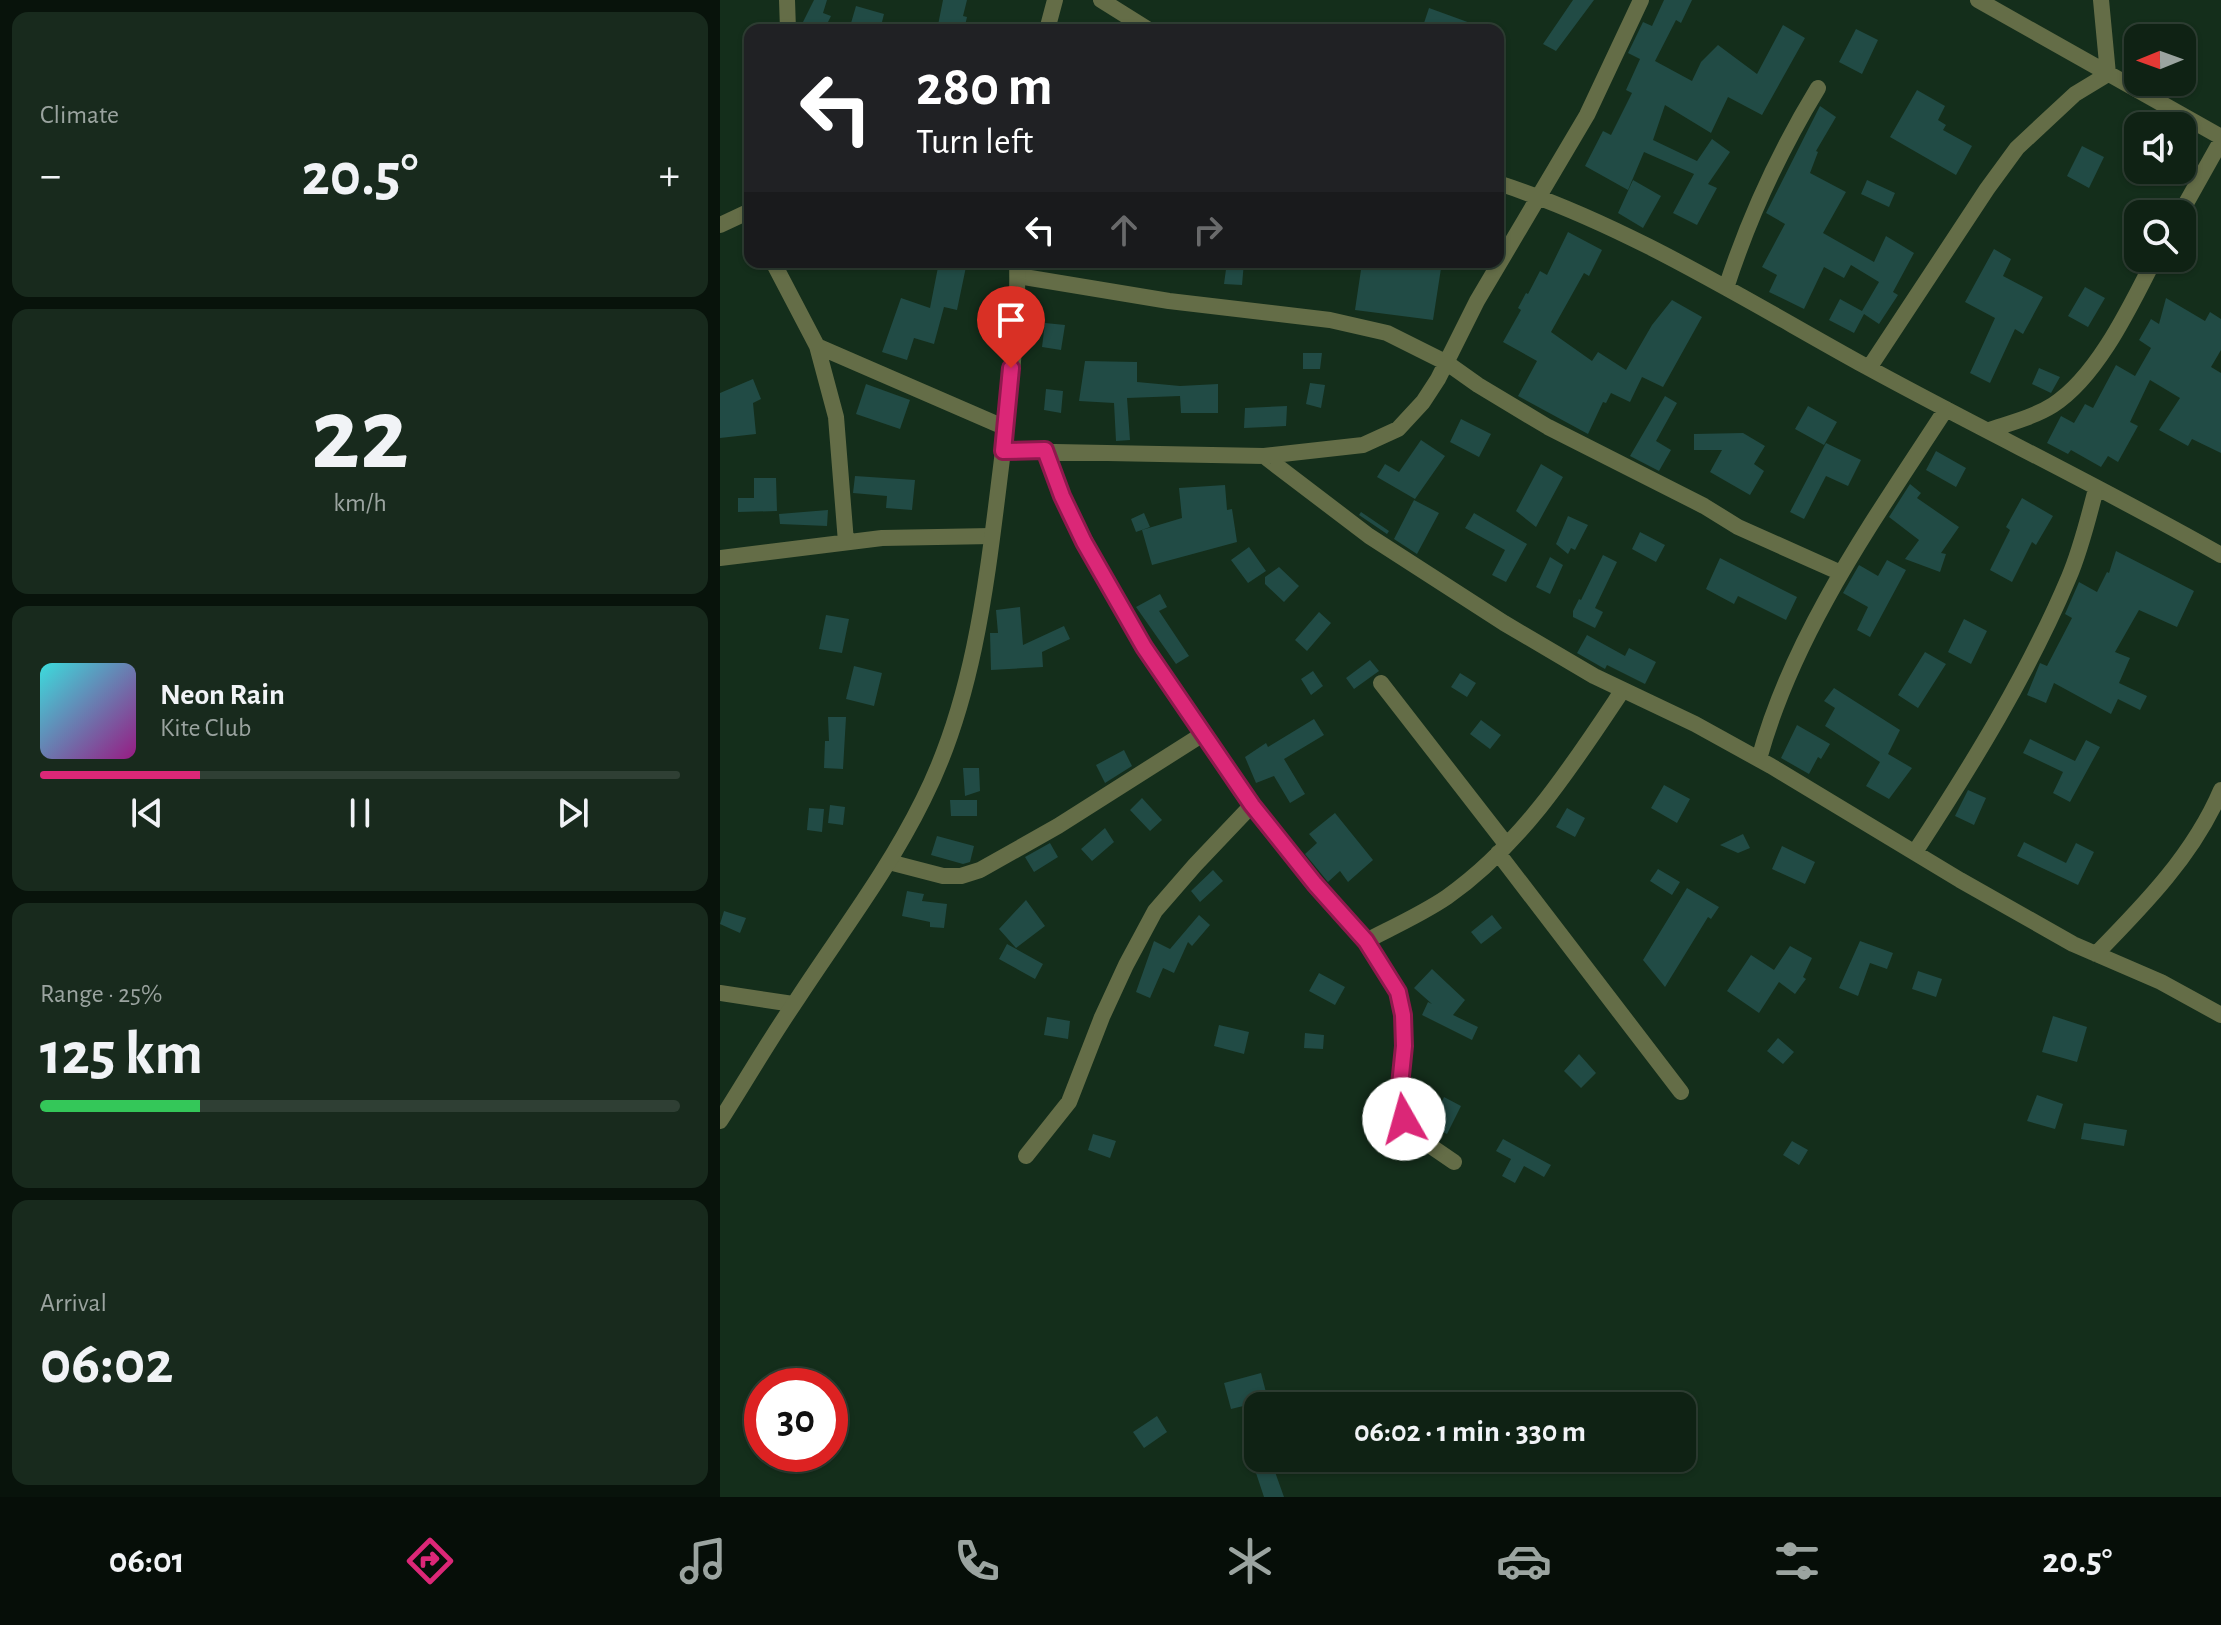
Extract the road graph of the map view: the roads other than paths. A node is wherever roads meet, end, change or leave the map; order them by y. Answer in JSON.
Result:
{"nodes":[{"id":1,"x":787,"y":0,"type":"edge"},
{"id":2,"x":1055,"y":0,"type":"edge"},
{"id":3,"x":1101,"y":0,"type":"edge"},
{"id":4,"x":1641,"y":0,"type":"edge"},
{"id":5,"x":2101,"y":0,"type":"edge"},
{"id":6,"x":1987,"y":2,"type":"edge"},
{"id":7,"x":788,"y":24,"type":"edge"},
{"id":8,"x":1049,"y":24,"type":"edge"},
{"id":9,"x":1139,"y":24,"type":"edge"},
{"id":10,"x":2108,"y":74,"type":"junction"},
{"id":11,"x":1818,"y":88,"type":"dead end"},
{"id":12,"x":2221,"y":139,"type":"edge"},
{"id":13,"x":1504,"y":185,"type":"edge"},
{"id":14,"x":1540,"y":197,"type":"junction"},
{"id":15,"x":2188,"y":200,"type":"edge"},
{"id":16,"x":744,"y":217,"type":"edge"},
{"id":17,"x":720,"y":225,"type":"edge"},
{"id":18,"x":1504,"y":256,"type":"edge"},
{"id":19,"x":776,"y":268,"type":"edge"},
{"id":20,"x":1497,"y":268,"type":"edge"},
{"id":21,"x":1017,"y":269,"type":"edge"},
{"id":22,"x":2148,"y":272,"type":"edge"},
{"id":23,"x":1726,"y":288,"type":"junction"},
{"id":24,"x":817,"y":346,"type":"junction"},
{"id":25,"x":1447,"y":363,"type":"junction"},
{"id":26,"x":1869,"y":368,"type":"junction"},
{"id":27,"x":1946,"y":409,"type":"junction"},
{"id":28,"x":1006,"y":428,"type":"junction"},
{"id":29,"x":1989,"y":430,"type":"junction"},
{"id":30,"x":1045,"y":450,"type":"junction"},
{"id":31,"x":1003,"y":451,"type":"junction"},
{"id":32,"x":1264,"y":456,"type":"junction"},
{"id":33,"x":2096,"y":489,"type":"junction"},
{"id":34,"x":992,"y":536,"type":"junction"},
{"id":35,"x":846,"y":542,"type":"junction"},
{"id":36,"x":2220,"y":553,"type":"edge"},
{"id":37,"x":720,"y":558,"type":"edge"},
{"id":38,"x":1841,"y":573,"type":"junction"},
{"id":39,"x":1381,"y":683,"type":"dead end"},
{"id":40,"x":1622,"y":691,"type":"junction"},
{"id":41,"x":1203,"y":734,"type":"junction"},
{"id":42,"x":1759,"y":759,"type":"junction"},
{"id":43,"x":2221,"y":790,"type":"edge"},
{"id":44,"x":1252,"y":805,"type":"junction"},
{"id":45,"x":1502,"y":848,"type":"junction"},
{"id":46,"x":1915,"y":852,"type":"junction"},
{"id":47,"x":889,"y":862,"type":"junction"},
{"id":48,"x":1366,"y":941,"type":"junction"},
{"id":49,"x":2096,"y":954,"type":"junction"},
{"id":50,"x":720,"y":993,"type":"edge"},
{"id":51,"x":793,"y":1004,"type":"junction"},
{"id":52,"x":2221,"y":1015,"type":"edge"},
{"id":53,"x":1681,"y":1092,"type":"dead end"},
{"id":54,"x":720,"y":1121,"type":"edge"},
{"id":55,"x":1026,"y":1156,"type":"dead end"},
{"id":56,"x":1454,"y":1162,"type":"dead end"}],
"edges":[{"from":1,"to":7,"type":"street"},
{"from":2,"to":8,"type":"street"},
{"from":3,"to":9,"type":"street"},
{"from":4,"to":14,"type":"street"},
{"from":5,"to":10,"type":"street"},
{"from":6,"to":10,"type":"street"},
{"from":10,"to":12,"type":"street"},
{"from":10,"to":26,"type":"street"},
{"from":11,"to":23,"type":"street"},
{"from":12,"to":15,"type":"street"},
{"from":13,"to":14,"type":"street"},
{"from":14,"to":18,"type":"street"},
{"from":14,"to":23,"type":"street"},
{"from":16,"to":17,"type":"street"},
{"from":19,"to":24,"type":"street"},
{"from":20,"to":25,"type":"street"},
{"from":21,"to":25,"type":"street"},
{"from":21,"to":28,"type":"street"},
{"from":22,"to":29,"type":"street"},
{"from":23,"to":26,"type":"street"},
{"from":24,"to":28,"type":"street"},
{"from":24,"to":35,"type":"street"},
{"from":25,"to":32,"type":"street"},
{"from":25,"to":38,"type":"street"},
{"from":26,"to":27,"type":"street"},
{"from":27,"to":29,"type":"street"},
{"from":27,"to":38,"type":"street"},
{"from":28,"to":31,"type":"street"},
{"from":29,"to":33,"type":"street"},
{"from":30,"to":31,"type":"street"},
{"from":30,"to":32,"type":"street"},
{"from":30,"to":41,"type":"street"},
{"from":31,"to":34,"type":"street"},
{"from":32,"to":40,"type":"street"},
{"from":33,"to":36,"type":"street"},
{"from":33,"to":46,"type":"street"},
{"from":34,"to":35,"type":"street"},
{"from":34,"to":47,"type":"street"},
{"from":35,"to":37,"type":"street"},
{"from":38,"to":42,"type":"street"},
{"from":39,"to":45,"type":"street"},
{"from":40,"to":42,"type":"street"},
{"from":40,"to":45,"type":"street"},
{"from":41,"to":44,"type":"street"},
{"from":41,"to":47,"type":"street"},
{"from":42,"to":46,"type":"street"},
{"from":43,"to":49,"type":"street"},
{"from":44,"to":48,"type":"street"},
{"from":44,"to":55,"type":"street"},
{"from":45,"to":48,"type":"street"},
{"from":45,"to":53,"type":"street"},
{"from":46,"to":49,"type":"street"},
{"from":47,"to":51,"type":"street"},
{"from":48,"to":56,"type":"street"},
{"from":49,"to":52,"type":"street"},
{"from":50,"to":51,"type":"street"},
{"from":51,"to":54,"type":"street"}]}
